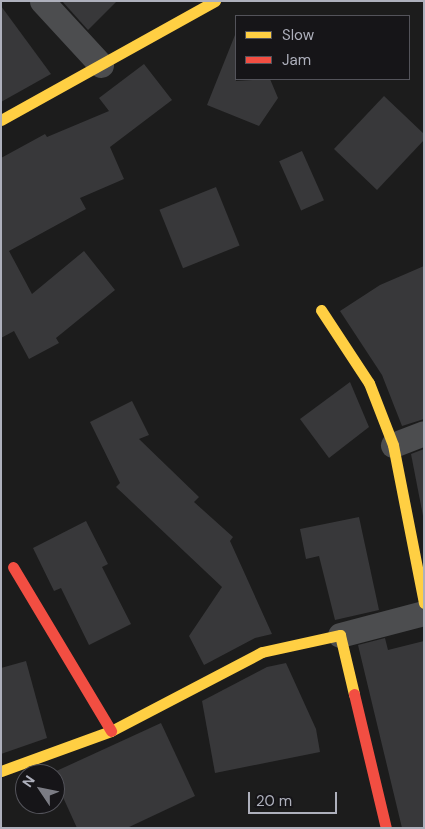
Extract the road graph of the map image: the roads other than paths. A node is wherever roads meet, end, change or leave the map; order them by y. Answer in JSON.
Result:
{"nodes":[{"id":1,"x":42,"y":1,"type":"edge"},
{"id":2,"x":215,"y":1,"type":"edge"},
{"id":3,"x":102,"y":65,"type":"junction"},
{"id":4,"x":1,"y":120,"type":"edge"},
{"id":5,"x":321,"y":310,"type":"dead end"},
{"id":6,"x":424,"y":433,"type":"edge"},
{"id":7,"x":393,"y":444,"type":"junction"},
{"id":8,"x":13,"y":567,"type":"dead end"},
{"id":9,"x":424,"y":603,"type":"edge"},
{"id":10,"x":424,"y":614,"type":"edge"},
{"id":11,"x":340,"y":635,"type":"junction"},
{"id":12,"x":111,"y":731,"type":"junction"},
{"id":13,"x":1,"y":770,"type":"edge"},
{"id":14,"x":386,"y":828,"type":"edge"}],
"edges":[{"from":1,"to":3,"type":"street"},
{"from":2,"to":3,"type":"street"},
{"from":3,"to":4,"type":"street"},
{"from":5,"to":7,"type":"street"},
{"from":6,"to":7,"type":"street"},
{"from":7,"to":9,"type":"street"},
{"from":8,"to":12,"type":"street"},
{"from":10,"to":11,"type":"street"},
{"from":11,"to":12,"type":"street"},
{"from":11,"to":14,"type":"street"},
{"from":12,"to":13,"type":"street"}]}
